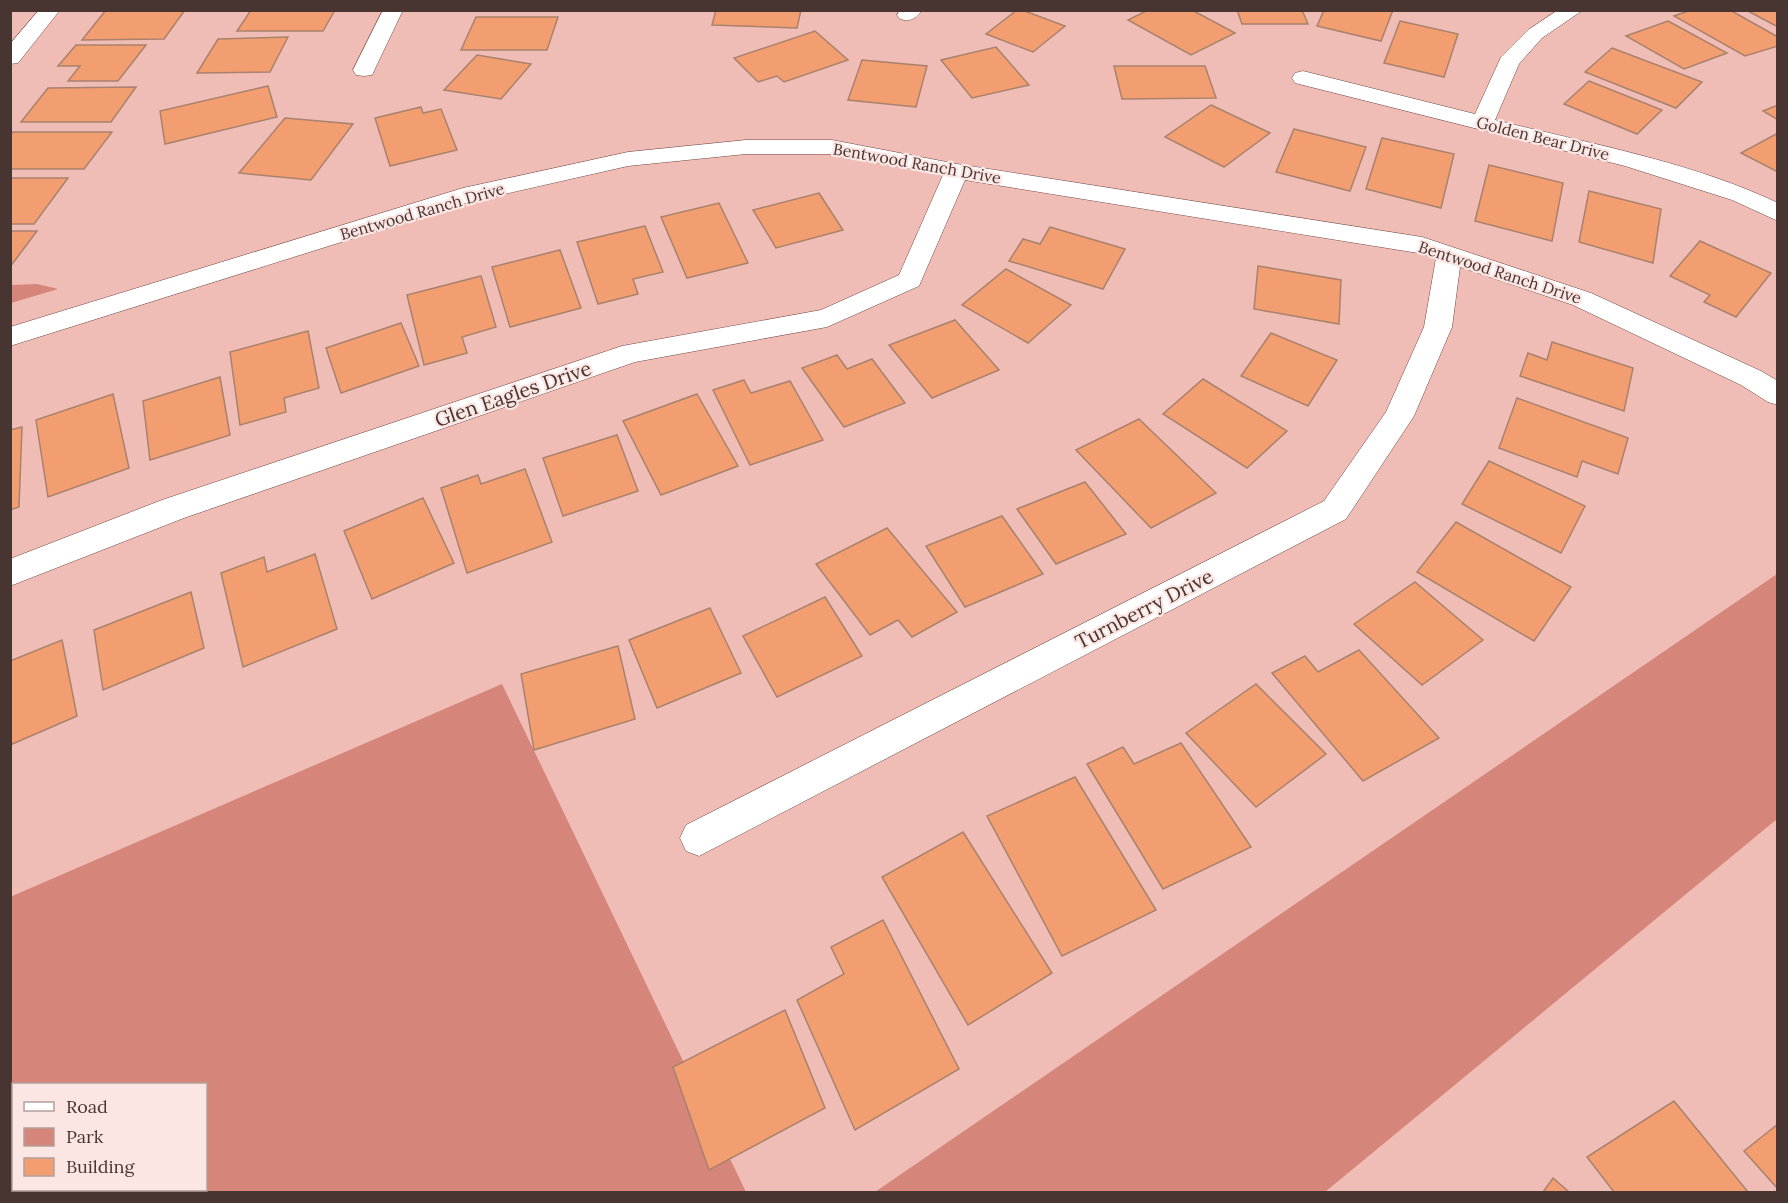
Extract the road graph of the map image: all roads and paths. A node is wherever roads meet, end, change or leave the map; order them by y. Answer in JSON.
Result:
{"nodes":[{"id":1,"x":50,"y":10,"type":"edge"},
{"id":2,"x":393,"y":10,"type":"edge"},
{"id":3,"x":1573,"y":10,"type":"edge"},
{"id":4,"x":10,"y":58,"type":"edge"},
{"id":5,"x":364,"y":70,"type":"dead end"},
{"id":6,"x":1303,"y":78,"type":"dead end"},
{"id":7,"x":1483,"y":122,"type":"junction"},
{"id":8,"x":957,"y":171,"type":"junction"},
{"id":9,"x":1778,"y":213,"type":"edge"},
{"id":10,"x":1449,"y":254,"type":"junction"},
{"id":11,"x":10,"y":337,"type":"edge"},
{"id":12,"x":1778,"y":395,"type":"edge"},
{"id":13,"x":10,"y":573,"type":"edge"},
{"id":14,"x":699,"y":838,"type":"dead end"}],
"edges":[{"from":1,"to":4,"type":"street"},
{"from":2,"to":5,"type":"street"},
{"from":3,"to":7,"type":"street"},
{"from":6,"to":7,"type":"street","name":"Golden Bear Drive"},
{"from":7,"to":9,"type":"street","name":"Golden Bear Drive"},
{"from":8,"to":10,"type":"street","name":"Bentwood Ranch Drive"},
{"from":8,"to":11,"type":"street","name":"Bentwood Ranch Drive"},
{"from":8,"to":13,"type":"street","name":"Glen Eagles Drive"},
{"from":10,"to":12,"type":"street","name":"Bentwood Ranch Drive"},
{"from":10,"to":14,"type":"street","name":"Turnberry Drive"}]}
